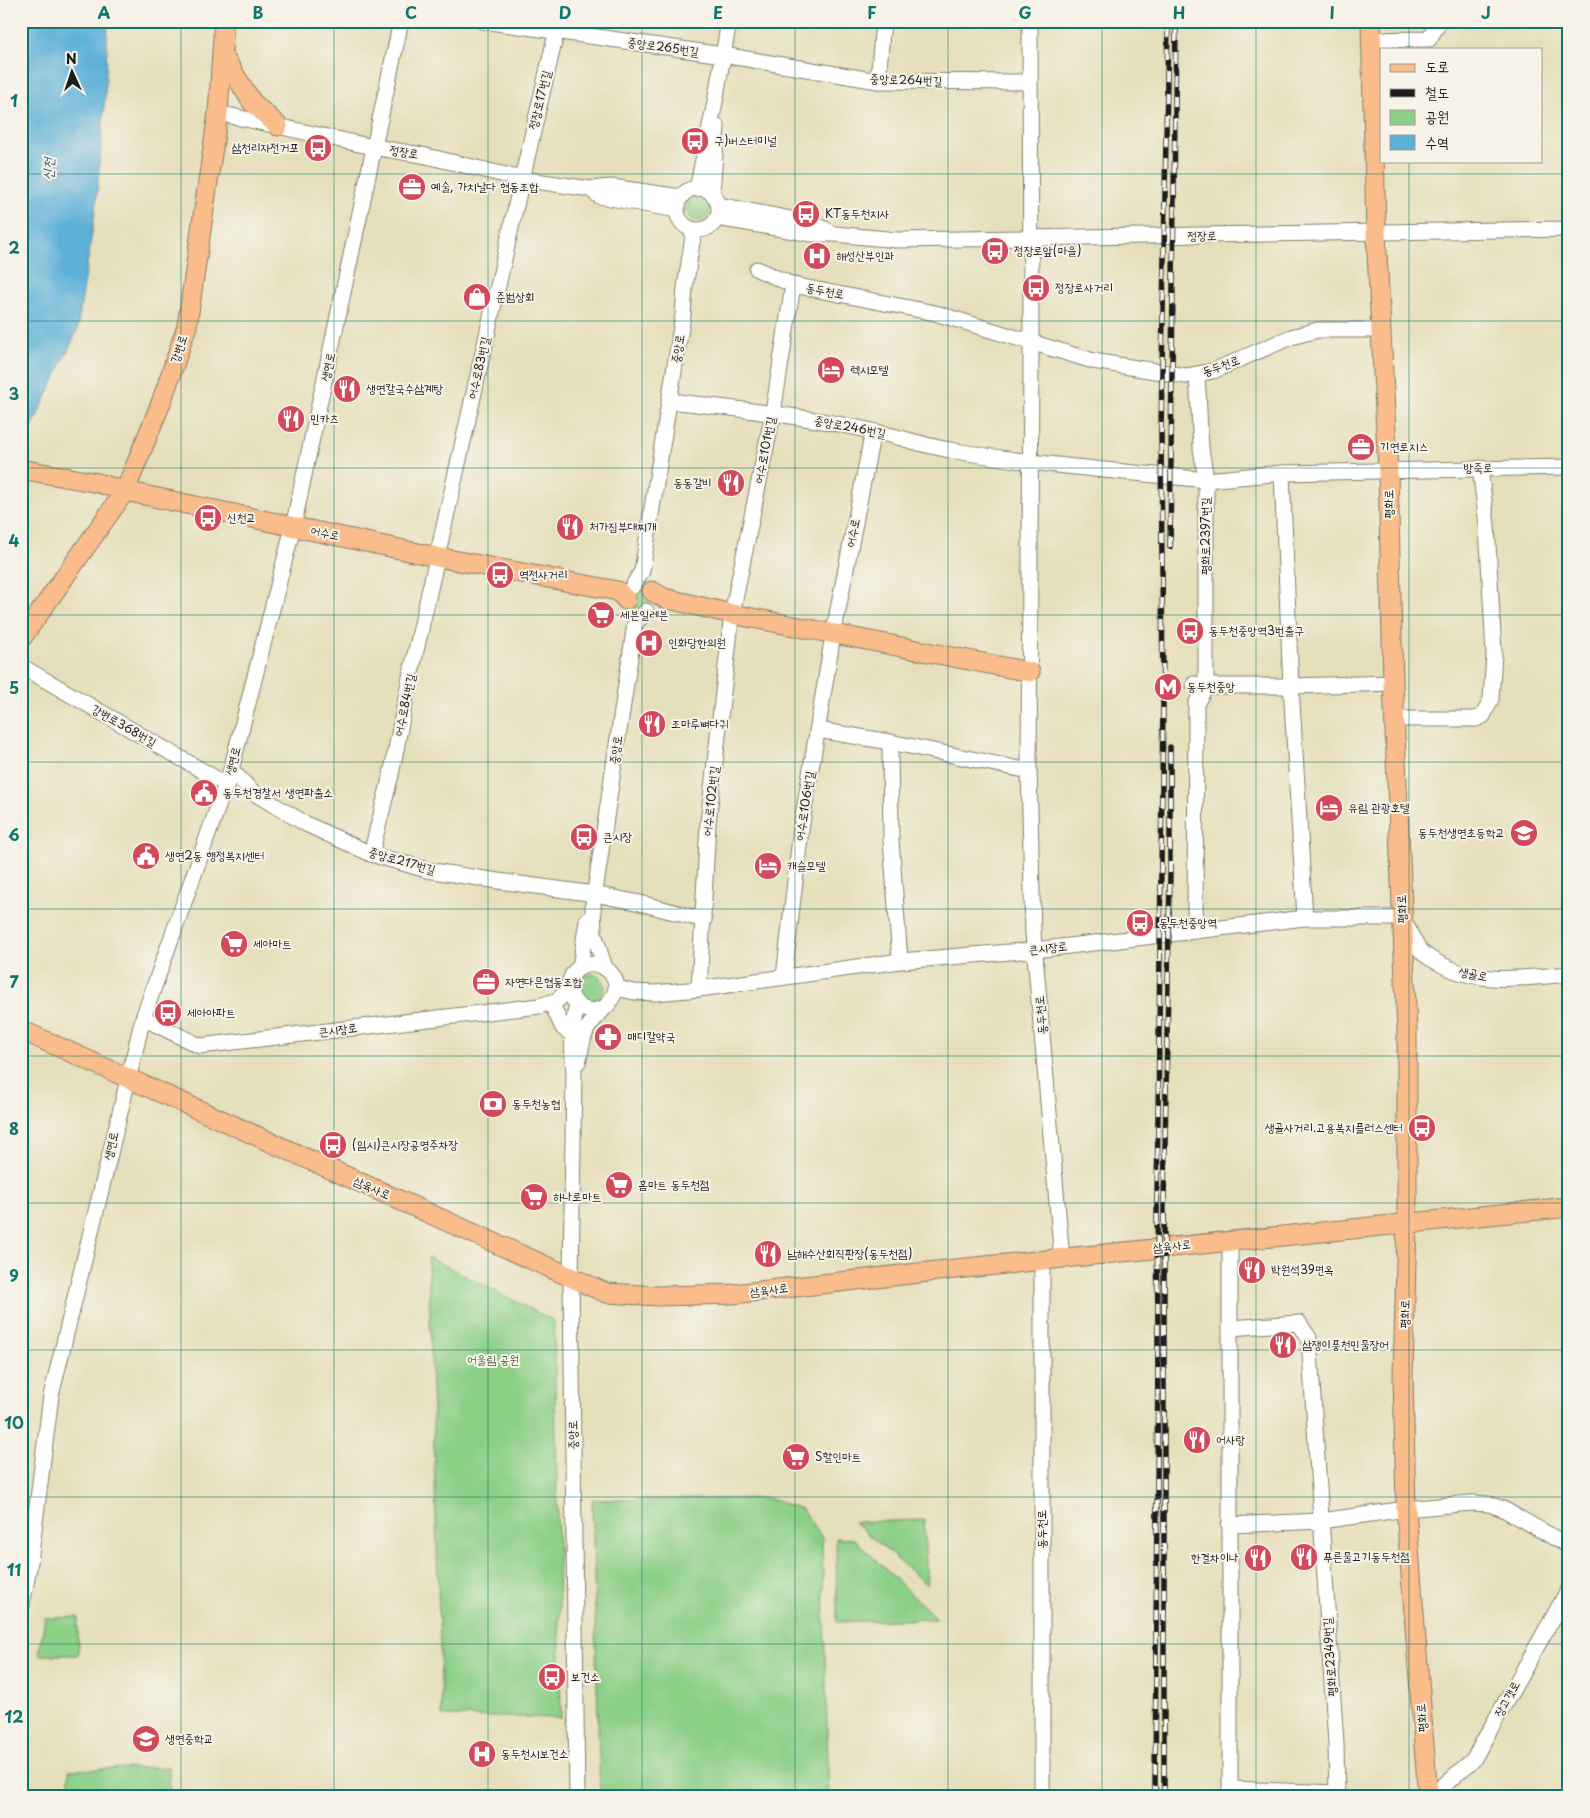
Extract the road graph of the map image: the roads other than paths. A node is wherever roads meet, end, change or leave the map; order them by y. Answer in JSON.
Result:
{"nodes":[{"id":1,"x":224,"y":21,"type":"edge"},
{"id":2,"x":401,"y":21,"type":"edge"},
{"id":3,"x":484,"y":21,"type":"edge"},
{"id":4,"x":729,"y":21,"type":"edge"},
{"id":5,"x":883,"y":21,"type":"edge"},
{"id":6,"x":1030,"y":21,"type":"edge"},
{"id":7,"x":1371,"y":21,"type":"edge"},
{"id":8,"x":1440,"y":21,"type":"edge"},
{"id":9,"x":558,"y":26,"type":"edge"},
{"id":10,"x":1371,"y":40,"type":"junction"},
{"id":11,"x":223,"y":56,"type":"junction"},
{"id":12,"x":724,"y":56,"type":"junction"},
{"id":13,"x":878,"y":81,"type":"junction"},
{"id":14,"x":1030,"y":82,"type":"junction"},
{"id":15,"x":716,"y":102,"type":"junction"},
{"id":16,"x":218,"y":113,"type":"junction"},
{"id":17,"x":278,"y":126,"type":"junction"},
{"id":18,"x":373,"y":147,"type":"junction"},
{"id":19,"x":522,"y":179,"type":"junction"},
{"id":20,"x":697,"y":189,"type":"junction"},
{"id":21,"x":679,"y":203,"type":"junction"},
{"id":22,"x":710,"y":215,"type":"junction"},
{"id":23,"x":1569,"y":229,"type":"edge"},
{"id":24,"x":1376,"y":232,"type":"junction"},
{"id":25,"x":1030,"y":238,"type":"junction"},
{"id":26,"x":757,"y":269,"type":"dead end"},
{"id":27,"x":793,"y":285,"type":"junction"},
{"id":28,"x":1382,"y":330,"type":"junction"},
{"id":29,"x":1031,"y":342,"type":"junction"},
{"id":30,"x":1197,"y":374,"type":"junction"},
{"id":31,"x":670,"y":401,"type":"junction"},
{"id":32,"x":773,"y":413,"type":"junction"},
{"id":33,"x":873,"y":431,"type":"junction"},
{"id":34,"x":1030,"y":462,"type":"junction"},
{"id":35,"x":1569,"y":467,"type":"edge"},
{"id":36,"x":1480,"y":468,"type":"junction"},
{"id":37,"x":21,"y":469,"type":"edge"},
{"id":38,"x":1388,"y":471,"type":"junction"},
{"id":39,"x":1282,"y":473,"type":"junction"},
{"id":40,"x":1206,"y":480,"type":"junction"},
{"id":41,"x":125,"y":490,"type":"junction"},
{"id":42,"x":292,"y":527,"type":"junction"},
{"id":43,"x":437,"y":557,"type":"junction"},
{"id":44,"x":640,"y":599,"type":"junction"},
{"id":45,"x":732,"y":614,"type":"junction"},
{"id":46,"x":832,"y":635,"type":"junction"},
{"id":47,"x":21,"y":639,"type":"edge"},
{"id":48,"x":21,"y":666,"type":"edge"},
{"id":49,"x":1030,"y":672,"type":"junction"},
{"id":50,"x":1393,"y":683,"type":"junction"},
{"id":51,"x":1200,"y":685,"type":"junction"},
{"id":52,"x":1291,"y":686,"type":"junction"},
{"id":53,"x":1394,"y":719,"type":"junction"},
{"id":54,"x":818,"y":730,"type":"junction"},
{"id":55,"x":890,"y":742,"type":"junction"},
{"id":56,"x":231,"y":770,"type":"junction"},
{"id":57,"x":1028,"y":771,"type":"junction"},
{"id":58,"x":227,"y":785,"type":"junction"},
{"id":59,"x":371,"y":854,"type":"junction"},
{"id":60,"x":594,"y":900,"type":"junction"},
{"id":61,"x":1305,"y":918,"type":"junction"},
{"id":62,"x":1403,"y":918,"type":"junction"},
{"id":63,"x":704,"y":920,"type":"junction"},
{"id":64,"x":1195,"y":931,"type":"junction"},
{"id":65,"x":1035,"y":950,"type":"junction"},
{"id":66,"x":900,"y":961,"type":"junction"},
{"id":67,"x":580,"y":968,"type":"junction"},
{"id":68,"x":605,"y":968,"type":"junction"},
{"id":69,"x":1569,"y":974,"type":"edge"},
{"id":70,"x":784,"y":977,"type":"junction"},
{"id":71,"x":569,"y":988,"type":"junction"},
{"id":72,"x":699,"y":989,"type":"junction"},
{"id":73,"x":612,"y":996,"type":"junction"},
{"id":74,"x":577,"y":1005,"type":"junction"},
{"id":75,"x":546,"y":1006,"type":"junction"},
{"id":76,"x":143,"y":1018,"type":"junction"},
{"id":77,"x":21,"y":1030,"type":"edge"},
{"id":78,"x":573,"y":1035,"type":"junction"},
{"id":79,"x":574,"y":1073,"type":"junction"},
{"id":80,"x":127,"y":1078,"type":"junction"},
{"id":81,"x":1569,"y":1207,"type":"edge"},
{"id":82,"x":1407,"y":1224,"type":"junction"},
{"id":83,"x":1230,"y":1240,"type":"junction"},
{"id":84,"x":1062,"y":1259,"type":"junction"},
{"id":85,"x":1042,"y":1261,"type":"junction"},
{"id":86,"x":571,"y":1278,"type":"junction"},
{"id":87,"x":1230,"y":1328,"type":"junction"},
{"id":88,"x":1406,"y":1509,"type":"junction"},
{"id":89,"x":1321,"y":1521,"type":"junction"},
{"id":90,"x":1229,"y":1525,"type":"junction"},
{"id":91,"x":1569,"y":1546,"type":"edge"},
{"id":92,"x":1569,"y":1589,"type":"edge"},
{"id":93,"x":21,"y":1610,"type":"edge"},
{"id":94,"x":1230,"y":1793,"type":"edge"},
{"id":95,"x":1337,"y":1795,"type":"edge"},
{"id":96,"x":577,"y":1797,"type":"edge"},
{"id":97,"x":1042,"y":1797,"type":"edge"},
{"id":98,"x":1429,"y":1797,"type":"edge"}],
"edges":[{"from":1,"to":11,"type":"main road","name":"강변로"},
{"from":2,"to":18,"type":"street","name":"생연로"},
{"from":3,"to":9,"type":"street","name":"중앙로265번길"},
{"from":4,"to":12,"type":"street"},
{"from":5,"to":13,"type":"street"},
{"from":6,"to":14,"type":"street","name":"동두천로"},
{"from":7,"to":10,"type":"main road","name":"평화로"},
{"from":8,"to":10,"type":"street"},
{"from":9,"to":12,"type":"street","name":"중앙로265번길"},
{"from":9,"to":19,"type":"street","name":"정장로17번길"},
{"from":10,"to":24,"type":"main road","name":"평화로"},
{"from":11,"to":16,"type":"main road","name":"강변로"},
{"from":11,"to":17,"type":"main road"},
{"from":12,"to":13,"type":"street","name":"중앙로264번길"},
{"from":12,"to":15,"type":"street"},
{"from":13,"to":14,"type":"street","name":"중앙로264번길"},
{"from":14,"to":25,"type":"street","name":"동두천로"},
{"from":15,"to":20,"type":"street"},
{"from":15,"to":22,"type":"street","name":"중앙로"},
{"from":16,"to":17,"type":"street","name":"정장로"},
{"from":16,"to":41,"type":"main road","name":"강변로"},
{"from":17,"to":18,"type":"street","name":"정장로"},
{"from":18,"to":19,"type":"street","name":"정장로"},
{"from":18,"to":42,"type":"street","name":"생연로"},
{"from":19,"to":21,"type":"street","name":"정장로"},
{"from":19,"to":43,"type":"street","name":"어수로83번길"},
{"from":20,"to":21,"type":"street"},
{"from":20,"to":22,"type":"street","name":"정장로"},
{"from":21,"to":22,"type":"street"},
{"from":22,"to":25,"type":"street","name":"정장로"},
{"from":22,"to":31,"type":"street","name":"중앙로"},
{"from":23,"to":24,"type":"street","name":"정장로"},
{"from":24,"to":25,"type":"street","name":"정장로"},
{"from":24,"to":28,"type":"main road","name":"평화로"},
{"from":25,"to":29,"type":"street","name":"동두천로"},
{"from":26,"to":27,"type":"street","name":"동두천로"},
{"from":27,"to":29,"type":"street","name":"동두천로"},
{"from":27,"to":32,"type":"street","name":"어수로101번길"},
{"from":28,"to":30,"type":"street","name":"동두천로"},
{"from":28,"to":38,"type":"main road","name":"평화로"},
{"from":29,"to":30,"type":"street","name":"동두천로"},
{"from":29,"to":34,"type":"street","name":"동두천로"},
{"from":30,"to":40,"type":"street"},
{"from":31,"to":32,"type":"street","name":"중앙로246번길"},
{"from":31,"to":44,"type":"street","name":"중앙로"},
{"from":32,"to":33,"type":"street","name":"중앙로246번길"},
{"from":32,"to":45,"type":"street","name":"어수로101번길"},
{"from":33,"to":34,"type":"street","name":"중앙로246번길"},
{"from":33,"to":46,"type":"street","name":"어수로"},
{"from":34,"to":40,"type":"street"},
{"from":34,"to":49,"type":"street","name":"동두천로"},
{"from":35,"to":36,"type":"street","name":"방죽로"},
{"from":36,"to":38,"type":"street","name":"방죽로"},
{"from":36,"to":53,"type":"street"},
{"from":37,"to":41,"type":"main road","name":"어수로"},
{"from":38,"to":39,"type":"street","name":"평화로2397번길"},
{"from":38,"to":50,"type":"main road","name":"평화로"},
{"from":39,"to":40,"type":"street","name":"평화로2397번길"},
{"from":39,"to":52,"type":"street"},
{"from":40,"to":51,"type":"street","name":"평화로2397번길"},
{"from":41,"to":42,"type":"main road","name":"어수로"},
{"from":41,"to":47,"type":"main road","name":"강변로"},
{"from":42,"to":43,"type":"main road","name":"어수로"},
{"from":42,"to":56,"type":"street","name":"생연로"},
{"from":43,"to":44,"type":"main road","name":"어수로"},
{"from":43,"to":59,"type":"street","name":"어수로84번길"},
{"from":44,"to":45,"type":"main road","name":"어수로"},
{"from":44,"to":60,"type":"street","name":"중앙로"},
{"from":45,"to":46,"type":"main road","name":"어수로"},
{"from":45,"to":63,"type":"street","name":"어수로102번길"},
{"from":46,"to":49,"type":"main road","name":"어수로"},
{"from":46,"to":54,"type":"street","name":"어수로106번길"},
{"from":48,"to":58,"type":"street","name":"강변로368번길"},
{"from":49,"to":57,"type":"street","name":"동두천로"},
{"from":50,"to":52,"type":"street"},
{"from":50,"to":53,"type":"main road","name":"평화로"},
{"from":51,"to":52,"type":"street"},
{"from":51,"to":64,"type":"street"},
{"from":52,"to":61,"type":"street"},
{"from":53,"to":62,"type":"main road","name":"평화로"},
{"from":54,"to":55,"type":"street"},
{"from":54,"to":70,"type":"street","name":"어수로106번길"},
{"from":55,"to":57,"type":"street"},
{"from":55,"to":66,"type":"street"},
{"from":56,"to":58,"type":"street","name":"생연로"},
{"from":56,"to":59,"type":"street","name":"중앙로217번길"},
{"from":57,"to":65,"type":"street","name":"동두천로"},
{"from":58,"to":76,"type":"street","name":"생연로"},
{"from":59,"to":60,"type":"street","name":"중앙로217번길"},
{"from":60,"to":63,"type":"street"},
{"from":60,"to":67,"type":"street"},
{"from":60,"to":68,"type":"street"},
{"from":61,"to":62,"type":"street","name":"큰시장로"},
{"from":61,"to":64,"type":"street","name":"큰시장로"},
{"from":62,"to":69,"type":"street","name":"생골로"},
{"from":62,"to":82,"type":"main road","name":"평화로"},
{"from":63,"to":72,"type":"street","name":"어수로102번길"},
{"from":64,"to":65,"type":"street","name":"큰시장로"},
{"from":65,"to":66,"type":"street","name":"큰시장로"},
{"from":65,"to":84,"type":"street","name":"동두천로"},
{"from":66,"to":70,"type":"street","name":"큰시장로"},
{"from":67,"to":68,"type":"street"},
{"from":67,"to":71,"type":"street"},
{"from":68,"to":73,"type":"street"},
{"from":70,"to":72,"type":"street","name":"큰시장로"},
{"from":71,"to":74,"type":"street"},
{"from":71,"to":75,"type":"street"},
{"from":72,"to":73,"type":"street","name":"큰시장로"},
{"from":73,"to":74,"type":"street"},
{"from":73,"to":79,"type":"street"},
{"from":74,"to":75,"type":"street"},
{"from":74,"to":78,"type":"street"},
{"from":75,"to":76,"type":"street","name":"큰시장로"},
{"from":75,"to":78,"type":"street"},
{"from":76,"to":80,"type":"street","name":"생연로"},
{"from":77,"to":80,"type":"main road","name":"삼육사로"},
{"from":78,"to":79,"type":"street"},
{"from":79,"to":86,"type":"street","name":"중앙로"},
{"from":80,"to":86,"type":"main road","name":"삼육사로"},
{"from":80,"to":93,"type":"street","name":"생연로"},
{"from":81,"to":82,"type":"main road","name":"삼육사로"},
{"from":82,"to":83,"type":"main road","name":"삼육사로"},
{"from":82,"to":88,"type":"main road","name":"평화로"},
{"from":83,"to":84,"type":"main road","name":"삼육사로"},
{"from":83,"to":87,"type":"street"},
{"from":84,"to":85,"type":"main road","name":"삼육사로"},
{"from":85,"to":86,"type":"main road","name":"삼육사로"},
{"from":85,"to":97,"type":"street","name":"동두천로"},
{"from":86,"to":96,"type":"street","name":"중앙로"},
{"from":87,"to":89,"type":"street","name":"평화로2349번길"},
{"from":87,"to":90,"type":"street"},
{"from":88,"to":89,"type":"street"},
{"from":88,"to":91,"type":"street"},
{"from":88,"to":98,"type":"main road","name":"평화로"},
{"from":89,"to":90,"type":"street"},
{"from":89,"to":95,"type":"street","name":"평화로2349번길"},
{"from":90,"to":94,"type":"street"},
{"from":92,"to":98,"type":"street","name":"장고갯로"},
{"from":94,"to":95,"type":"street"}]}
